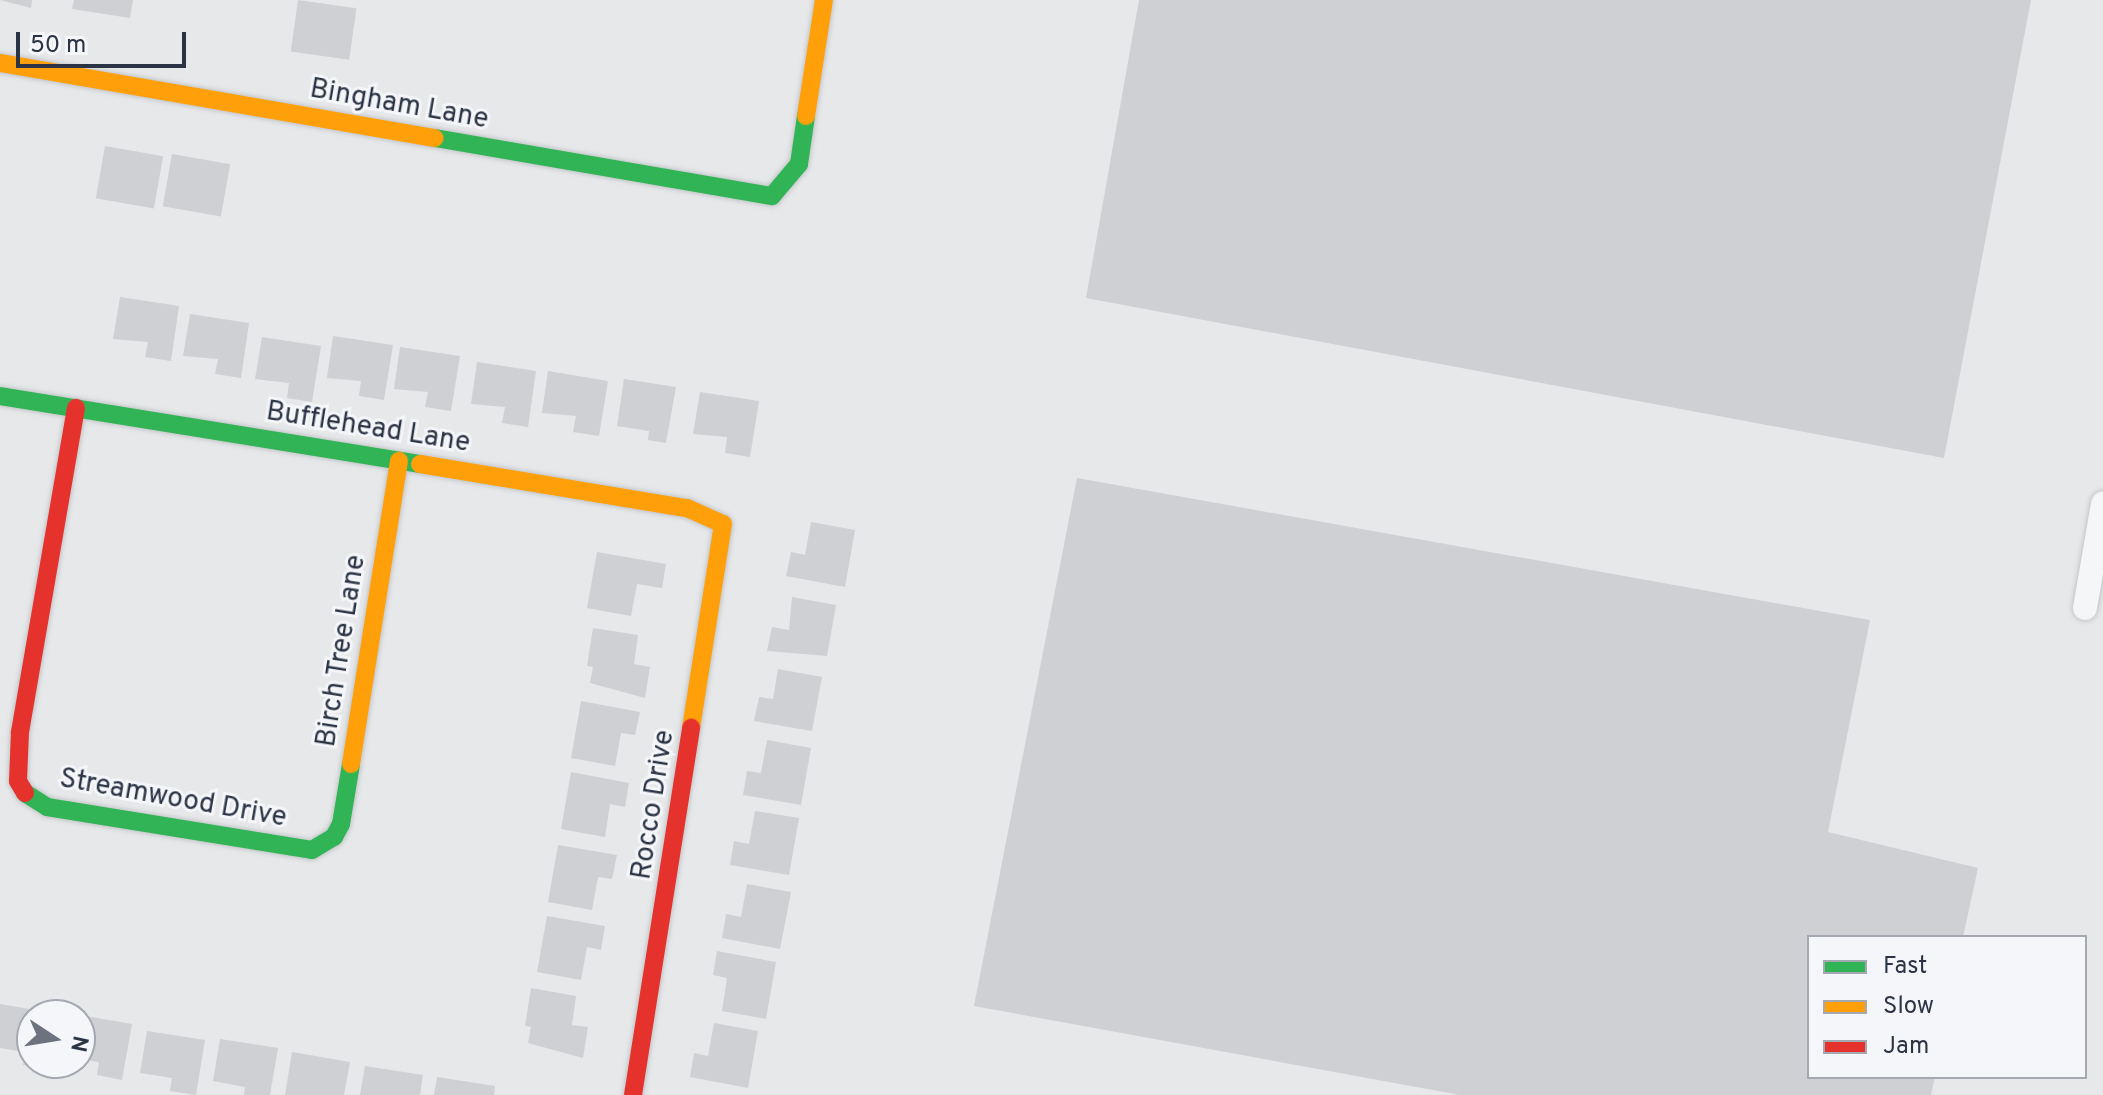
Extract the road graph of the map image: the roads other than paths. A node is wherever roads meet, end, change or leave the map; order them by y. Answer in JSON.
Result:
{"nodes":[{"id":1,"x":824,"y":0,"type":"edge"},
{"id":2,"x":0,"y":63,"type":"edge"},
{"id":3,"x":0,"y":396,"type":"edge"},
{"id":4,"x":76,"y":408,"type":"junction"},
{"id":5,"x":399,"y":461,"type":"junction"},
{"id":6,"x":2103,"y":504,"type":"edge"},
{"id":7,"x":723,"y":524,"type":"joint"},
{"id":8,"x":2085,"y":608,"type":"dead end"},
{"id":9,"x":327,"y":843,"type":"joint"},
{"id":10,"x":633,"y":1095,"type":"edge"}],
"edges":[{"from":1,"to":2,"type":"street","name":"Bingham Lane"},
{"from":3,"to":4,"type":"street","name":"Bufflehead Lane"},
{"from":4,"to":5,"type":"street","name":"Bufflehead Lane"},
{"from":4,"to":9,"type":"street","name":"Streamwood Drive"},
{"from":5,"to":7,"type":"street","name":"Bufflehead Lane"},
{"from":5,"to":9,"type":"street","name":"Birch Tree Lane"},
{"from":6,"to":8,"type":"street"},
{"from":7,"to":10,"type":"street","name":"Rocco Drive"}]}
